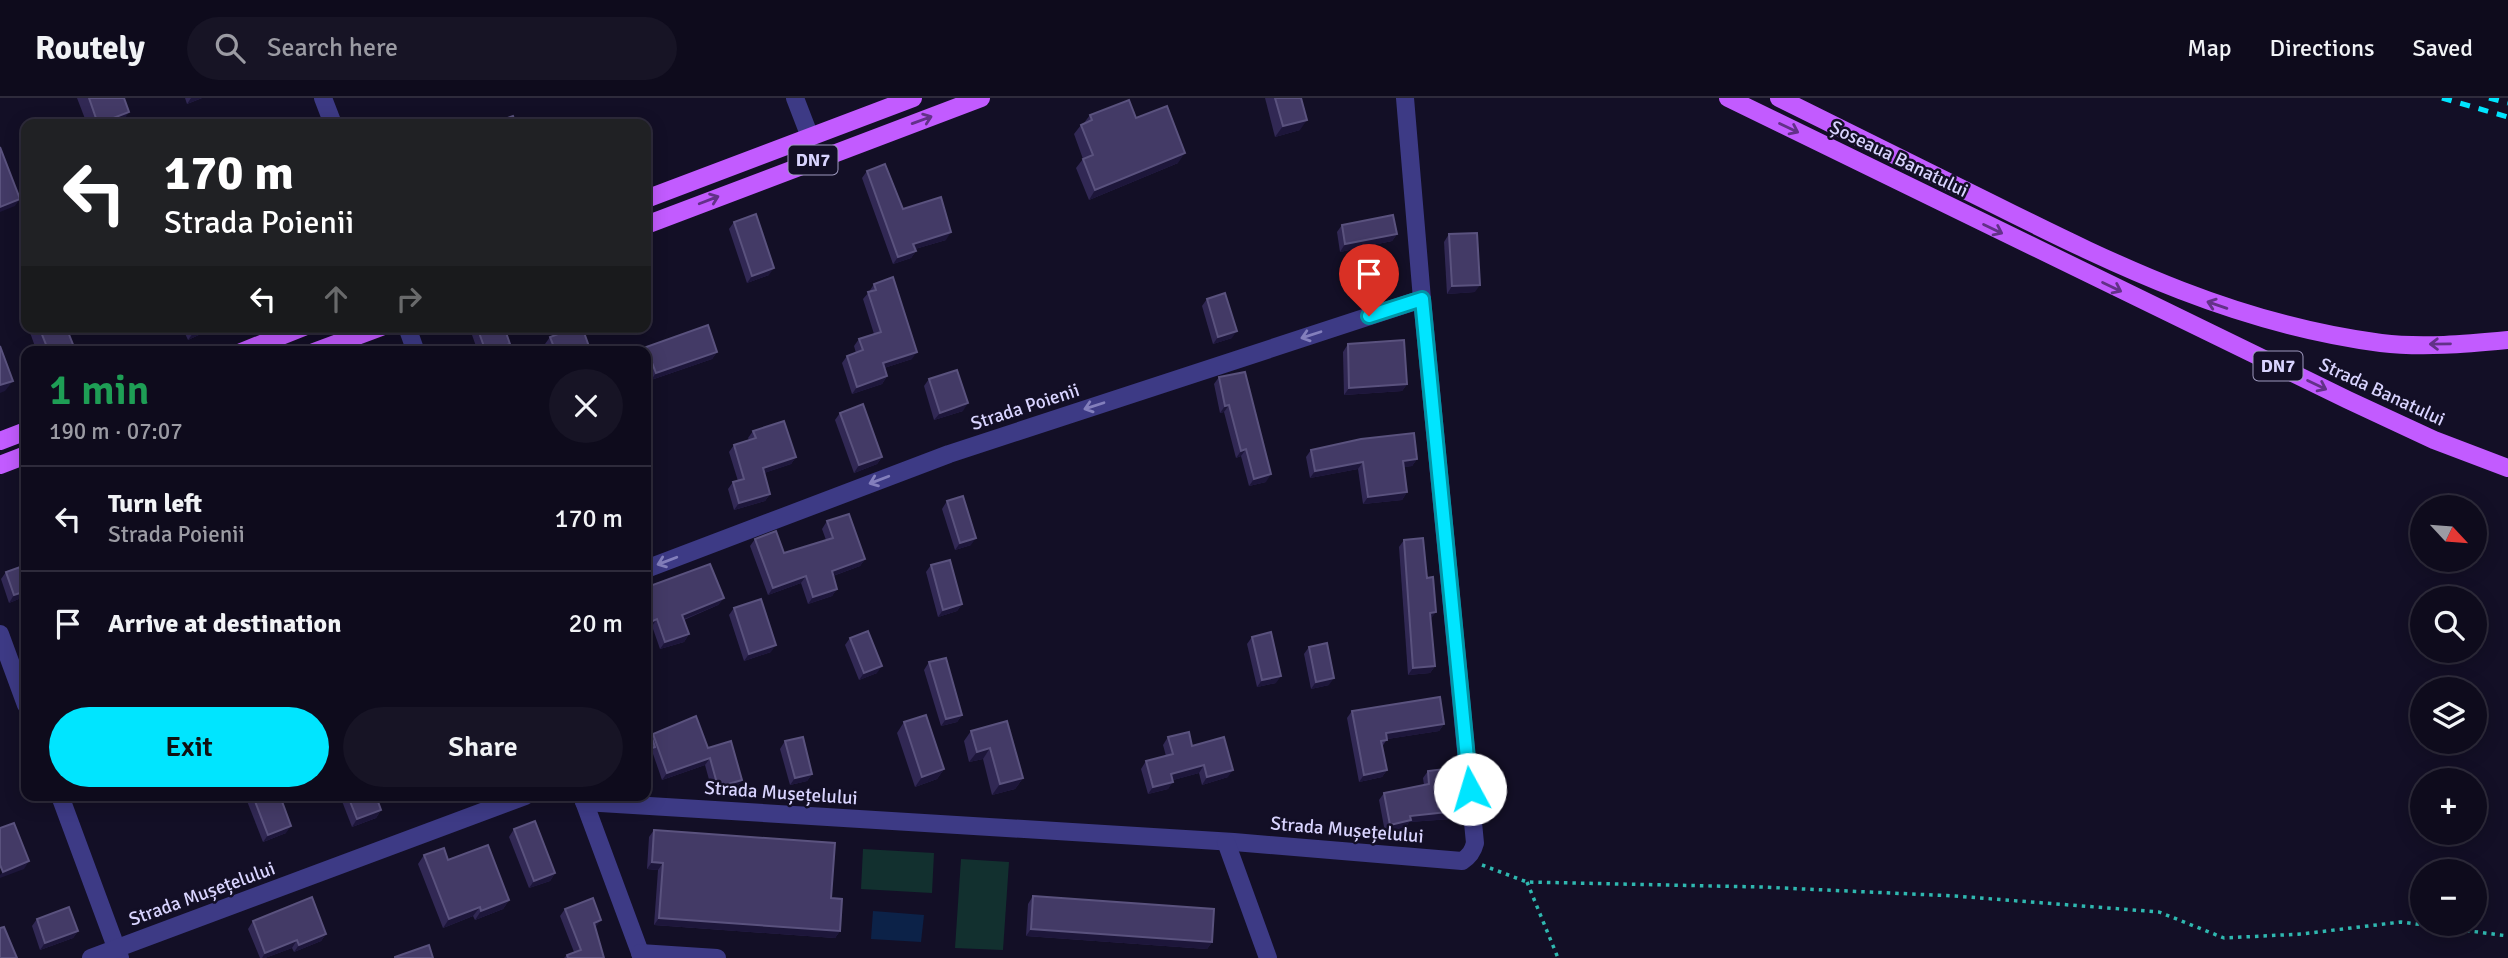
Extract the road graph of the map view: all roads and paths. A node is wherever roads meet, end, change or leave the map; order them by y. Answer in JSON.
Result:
{"nodes":[{"id":1,"x":323,"y":98,"type":"edge"},
{"id":2,"x":795,"y":98,"type":"edge"},
{"id":3,"x":913,"y":98,"type":"edge"},
{"id":4,"x":981,"y":98,"type":"edge"},
{"id":5,"x":1405,"y":98,"type":"edge"},
{"id":6,"x":1728,"y":98,"type":"edge"},
{"id":7,"x":1779,"y":98,"type":"edge"},
{"id":8,"x":331,"y":119,"type":"edge"},
{"id":9,"x":810,"y":137,"type":"junction"},
{"id":10,"x":651,"y":196,"type":"edge"},
{"id":11,"x":651,"y":223,"type":"edge"},
{"id":12,"x":2060,"y":238,"type":"joint"},
{"id":13,"x":2051,"y":257,"type":"joint"},
{"id":14,"x":1422,"y":299,"type":"junction"},
{"id":15,"x":289,"y":333,"type":"edge"},
{"id":16,"x":365,"y":333,"type":"edge"},
{"id":17,"x":2508,"y":340,"type":"edge"},
{"id":18,"x":256,"y":346,"type":"edge"},
{"id":19,"x":330,"y":346,"type":"edge"},
{"id":20,"x":21,"y":433,"type":"edge"},
{"id":21,"x":0,"y":441,"type":"edge"},
{"id":22,"x":21,"y":458,"type":"edge"},
{"id":23,"x":0,"y":465,"type":"edge"},
{"id":24,"x":2508,"y":468,"type":"edge"},
{"id":25,"x":651,"y":567,"type":"edge"},
{"id":26,"x":0,"y":634,"type":"edge"},
{"id":27,"x":21,"y":691,"type":"edge"},
{"id":28,"x":62,"y":801,"type":"edge"},
{"id":29,"x":511,"y":801,"type":"edge"},
{"id":30,"x":584,"y":801,"type":"edge"},
{"id":31,"x":613,"y":801,"type":"edge"},
{"id":32,"x":1226,"y":842,"type":"junction"},
{"id":33,"x":1470,"y":855,"type":"junction"},
{"id":34,"x":1527,"y":881,"type":"junction"},
{"id":35,"x":2508,"y":936,"type":"edge"},
{"id":36,"x":118,"y":953,"type":"edge"},
{"id":37,"x":641,"y":955,"type":"edge"},
{"id":38,"x":91,"y":958,"type":"edge"},
{"id":39,"x":717,"y":958,"type":"edge"},
{"id":40,"x":1268,"y":958,"type":"edge"},
{"id":41,"x":1558,"y":958,"type":"edge"}],
"edges":[{"from":1,"to":8,"type":"street"},
{"from":2,"to":9,"type":"street"},
{"from":3,"to":9,"type":"main road","number":"DN7"},
{"from":11,"to":4,"type":"main road","number":"DN7","one_way":true},
{"from":5,"to":14,"type":"street"},
{"from":6,"to":13,"type":"main road","name":"Șoseaua Banatului","number":"DN7","one_way":true},
{"from":7,"to":12,"type":"main road","name":"Șoseaua Banatului","number":"DN7"},
{"from":9,"to":10,"type":"main road","number":"DN7"},
{"from":17,"to":12,"type":"main road","name":"Strada Banatului","number":"DN7","one_way":true},
{"from":13,"to":24,"type":"main road","name":"Strada Banatului","number":"DN7","one_way":true},
{"from":14,"to":25,"type":"street","name":"Strada Poienii","one_way":true},
{"from":14,"to":33,"type":"street"},
{"from":15,"to":18,"type":"main road"},
{"from":16,"to":19,"type":"main road"},
{"from":20,"to":21,"type":"main road"},
{"from":22,"to":23,"type":"main road"},
{"from":26,"to":27,"type":"street"},
{"from":28,"to":36,"type":"street"},
{"from":29,"to":36,"type":"street","name":"Strada Mușețelului"},
{"from":30,"to":37,"type":"street"},
{"from":31,"to":32,"type":"street","name":"Strada Mușețelului"},
{"from":32,"to":33,"type":"street","name":"Strada Mușețelului"},
{"from":32,"to":40,"type":"street"},
{"from":33,"to":34,"type":"path"},
{"from":34,"to":35,"type":"path"},
{"from":34,"to":41,"type":"path"},
{"from":36,"to":38,"type":"street","name":"Strada Mușețelului"},
{"from":37,"to":39,"type":"street"}]}
